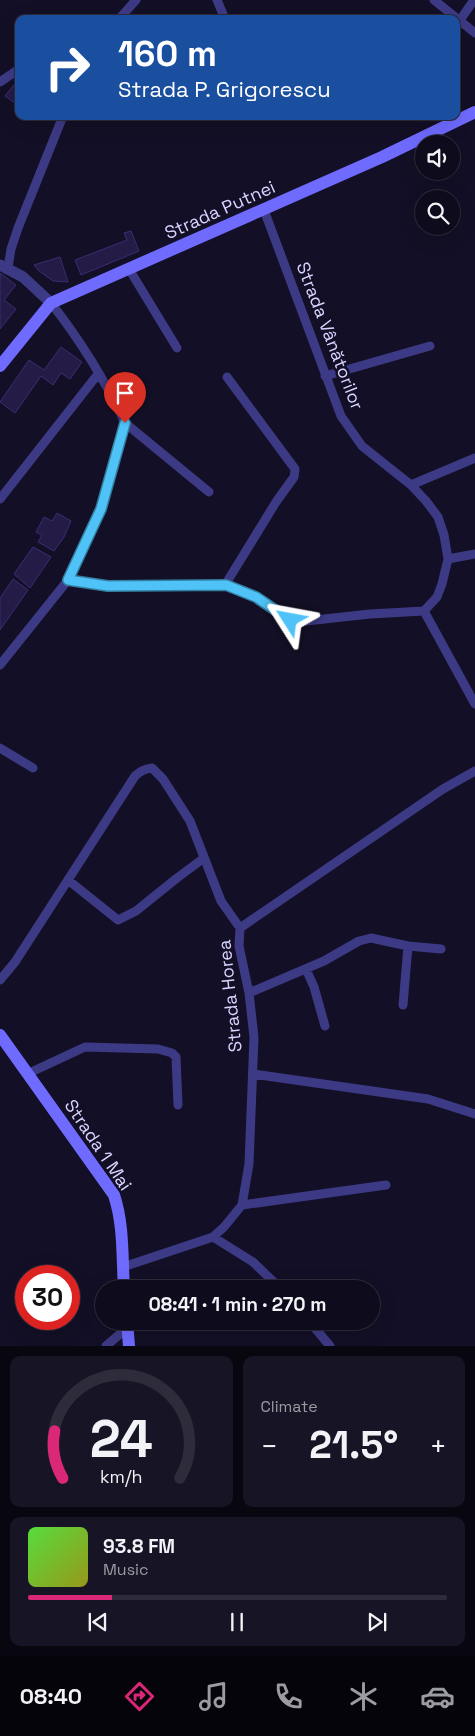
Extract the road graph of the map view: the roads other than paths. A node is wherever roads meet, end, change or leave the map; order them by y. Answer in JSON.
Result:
{"nodes":[{"id":1,"x":136,"y":0,"type":"edge"},
{"id":2,"x":217,"y":0,"type":"edge"},
{"id":3,"x":434,"y":0,"type":"edge"},
{"id":4,"x":474,"y":0,"type":"edge"},
{"id":5,"x":123,"y":15,"type":"edge"},
{"id":6,"x":223,"y":15,"type":"edge"},
{"id":7,"x":454,"y":15,"type":"edge"},
{"id":8,"x":460,"y":20,"type":"joint"},
{"id":9,"x":475,"y":33,"type":"edge"},
{"id":10,"x":15,"y":72,"type":"edge"},
{"id":11,"x":0,"y":82,"type":"edge"},
{"id":12,"x":475,"y":112,"type":"edge"},
{"id":13,"x":460,"y":119,"type":"edge"},
{"id":14,"x":61,"y":120,"type":"edge"},
{"id":15,"x":458,"y":120,"type":"edge"},
{"id":16,"x":264,"y":210,"type":"junction"},
{"id":17,"x":4,"y":267,"type":"edge"},
{"id":18,"x":129,"y":268,"type":"junction"},
{"id":19,"x":52,"y":303,"type":"junction"},
{"id":20,"x":430,"y":346,"type":"dead end"},
{"id":21,"x":177,"y":348,"type":"dead end"},
{"id":22,"x":0,"y":366,"type":"edge"},
{"id":23,"x":98,"y":374,"type":"junction"},
{"id":24,"x":325,"y":376,"type":"junction"},
{"id":25,"x":227,"y":377,"type":"dead end"},
{"id":26,"x":125,"y":423,"type":"junction"},
{"id":27,"x":475,"y":458,"type":"edge"},
{"id":28,"x":411,"y":486,"type":"junction"},
{"id":29,"x":209,"y":492,"type":"dead end"},
{"id":30,"x":0,"y":499,"type":"edge"},
{"id":31,"x":475,"y":554,"type":"edge"},
{"id":32,"x":448,"y":558,"type":"junction"},
{"id":33,"x":68,"y":580,"type":"junction"},
{"id":34,"x":226,"y":585,"type":"junction"},
{"id":35,"x":424,"y":611,"type":"junction"},
{"id":36,"x":1,"y":661,"type":"edge"},
{"id":37,"x":475,"y":704,"type":"edge"},
{"id":38,"x":0,"y":748,"type":"edge"},
{"id":39,"x":33,"y":768,"type":"dead end"},
{"id":40,"x":475,"y":771,"type":"edge"},
{"id":41,"x":204,"y":858,"type":"junction"},
{"id":42,"x":68,"y":880,"type":"junction"},
{"id":43,"x":240,"y":928,"type":"junction"},
{"id":44,"x":408,"y":946,"type":"junction"},
{"id":45,"x":441,"y":949,"type":"dead end"},
{"id":46,"x":306,"y":969,"type":"junction"},
{"id":47,"x":0,"y":980,"type":"edge"},
{"id":48,"x":249,"y":993,"type":"junction"},
{"id":49,"x":403,"y":1005,"type":"dead end"},
{"id":50,"x":325,"y":1026,"type":"dead end"},
{"id":51,"x":0,"y":1035,"type":"edge"},
{"id":52,"x":27,"y":1074,"type":"junction"},
{"id":53,"x":253,"y":1074,"type":"junction"},
{"id":54,"x":178,"y":1105,"type":"dead end"},
{"id":55,"x":475,"y":1114,"type":"edge"},
{"id":56,"x":386,"y":1185,"type":"dead end"},
{"id":57,"x":242,"y":1204,"type":"junction"},
{"id":58,"x":213,"y":1237,"type":"junction"},
{"id":59,"x":123,"y":1268,"type":"junction"},
{"id":60,"x":124,"y":1280,"type":"edge"},
{"id":61,"x":271,"y":1280,"type":"edge"},
{"id":62,"x":121,"y":1330,"type":"edge"},
{"id":63,"x":128,"y":1330,"type":"edge"},
{"id":64,"x":317,"y":1330,"type":"edge"},
{"id":65,"x":106,"y":1346,"type":"edge"},
{"id":66,"x":129,"y":1346,"type":"edge"},
{"id":67,"x":330,"y":1346,"type":"edge"}],
"edges":[{"from":1,"to":5,"type":"street"},
{"from":2,"to":6,"type":"street"},
{"from":3,"to":7,"type":"street"},
{"from":4,"to":8,"type":"street"},
{"from":8,"to":9,"type":"street"},
{"from":10,"to":11,"type":"street"},
{"from":12,"to":13,"type":"main road","name":"Strada Putnei"},
{"from":14,"to":17,"type":"street"},
{"from":15,"to":16,"type":"main road","name":"Strada Putnei"},
{"from":16,"to":18,"type":"main road","name":"Strada Putnei"},
{"from":16,"to":24,"type":"street","name":"Strada Vânătorilor"},
{"from":17,"to":19,"type":"street"},
{"from":18,"to":19,"type":"main road","name":"Strada Putnei"},
{"from":18,"to":21,"type":"street"},
{"from":19,"to":22,"type":"main road","name":"Strada Putnei"},
{"from":19,"to":23,"type":"street"},
{"from":20,"to":24,"type":"street"},
{"from":23,"to":26,"type":"street"},
{"from":23,"to":30,"type":"street"},
{"from":24,"to":28,"type":"street","name":"Strada Vânătorilor"},
{"from":25,"to":34,"type":"street"},
{"from":26,"to":29,"type":"street"},
{"from":26,"to":33,"type":"street"},
{"from":27,"to":28,"type":"street"},
{"from":28,"to":32,"type":"street","name":"Strada Vânătorilor"},
{"from":31,"to":32,"type":"street"},
{"from":32,"to":35,"type":"street","name":"Strada Vânătorilor"},
{"from":33,"to":34,"type":"street"},
{"from":33,"to":36,"type":"street"},
{"from":34,"to":35,"type":"street"},
{"from":35,"to":37,"type":"street"},
{"from":38,"to":39,"type":"street"},
{"from":40,"to":43,"type":"street","name":"Strada Horea"},
{"from":41,"to":42,"type":"street"},
{"from":41,"to":42,"type":"street"},
{"from":41,"to":43,"type":"street"},
{"from":42,"to":47,"type":"street"},
{"from":43,"to":48,"type":"street","name":"Strada Horea"},
{"from":44,"to":45,"type":"street"},
{"from":44,"to":46,"type":"street"},
{"from":44,"to":49,"type":"street"},
{"from":46,"to":48,"type":"street"},
{"from":46,"to":50,"type":"street"},
{"from":48,"to":53,"type":"street","name":"Strada Horea"},
{"from":51,"to":52,"type":"main road","name":"Strada 1 Mai"},
{"from":52,"to":54,"type":"street"},
{"from":52,"to":59,"type":"main road","name":"Strada 1 Mai"},
{"from":53,"to":55,"type":"street"},
{"from":53,"to":57,"type":"street","name":"Strada Horea"},
{"from":56,"to":57,"type":"street"},
{"from":57,"to":58,"type":"street","name":"Strada Horea"},
{"from":58,"to":59,"type":"street","name":"Strada Horea"},
{"from":58,"to":61,"type":"street"},
{"from":59,"to":60,"type":"main road","name":"Strada 1 Mai"},
{"from":62,"to":65,"type":"street"},
{"from":63,"to":66,"type":"main road"},
{"from":64,"to":67,"type":"street"}]}
